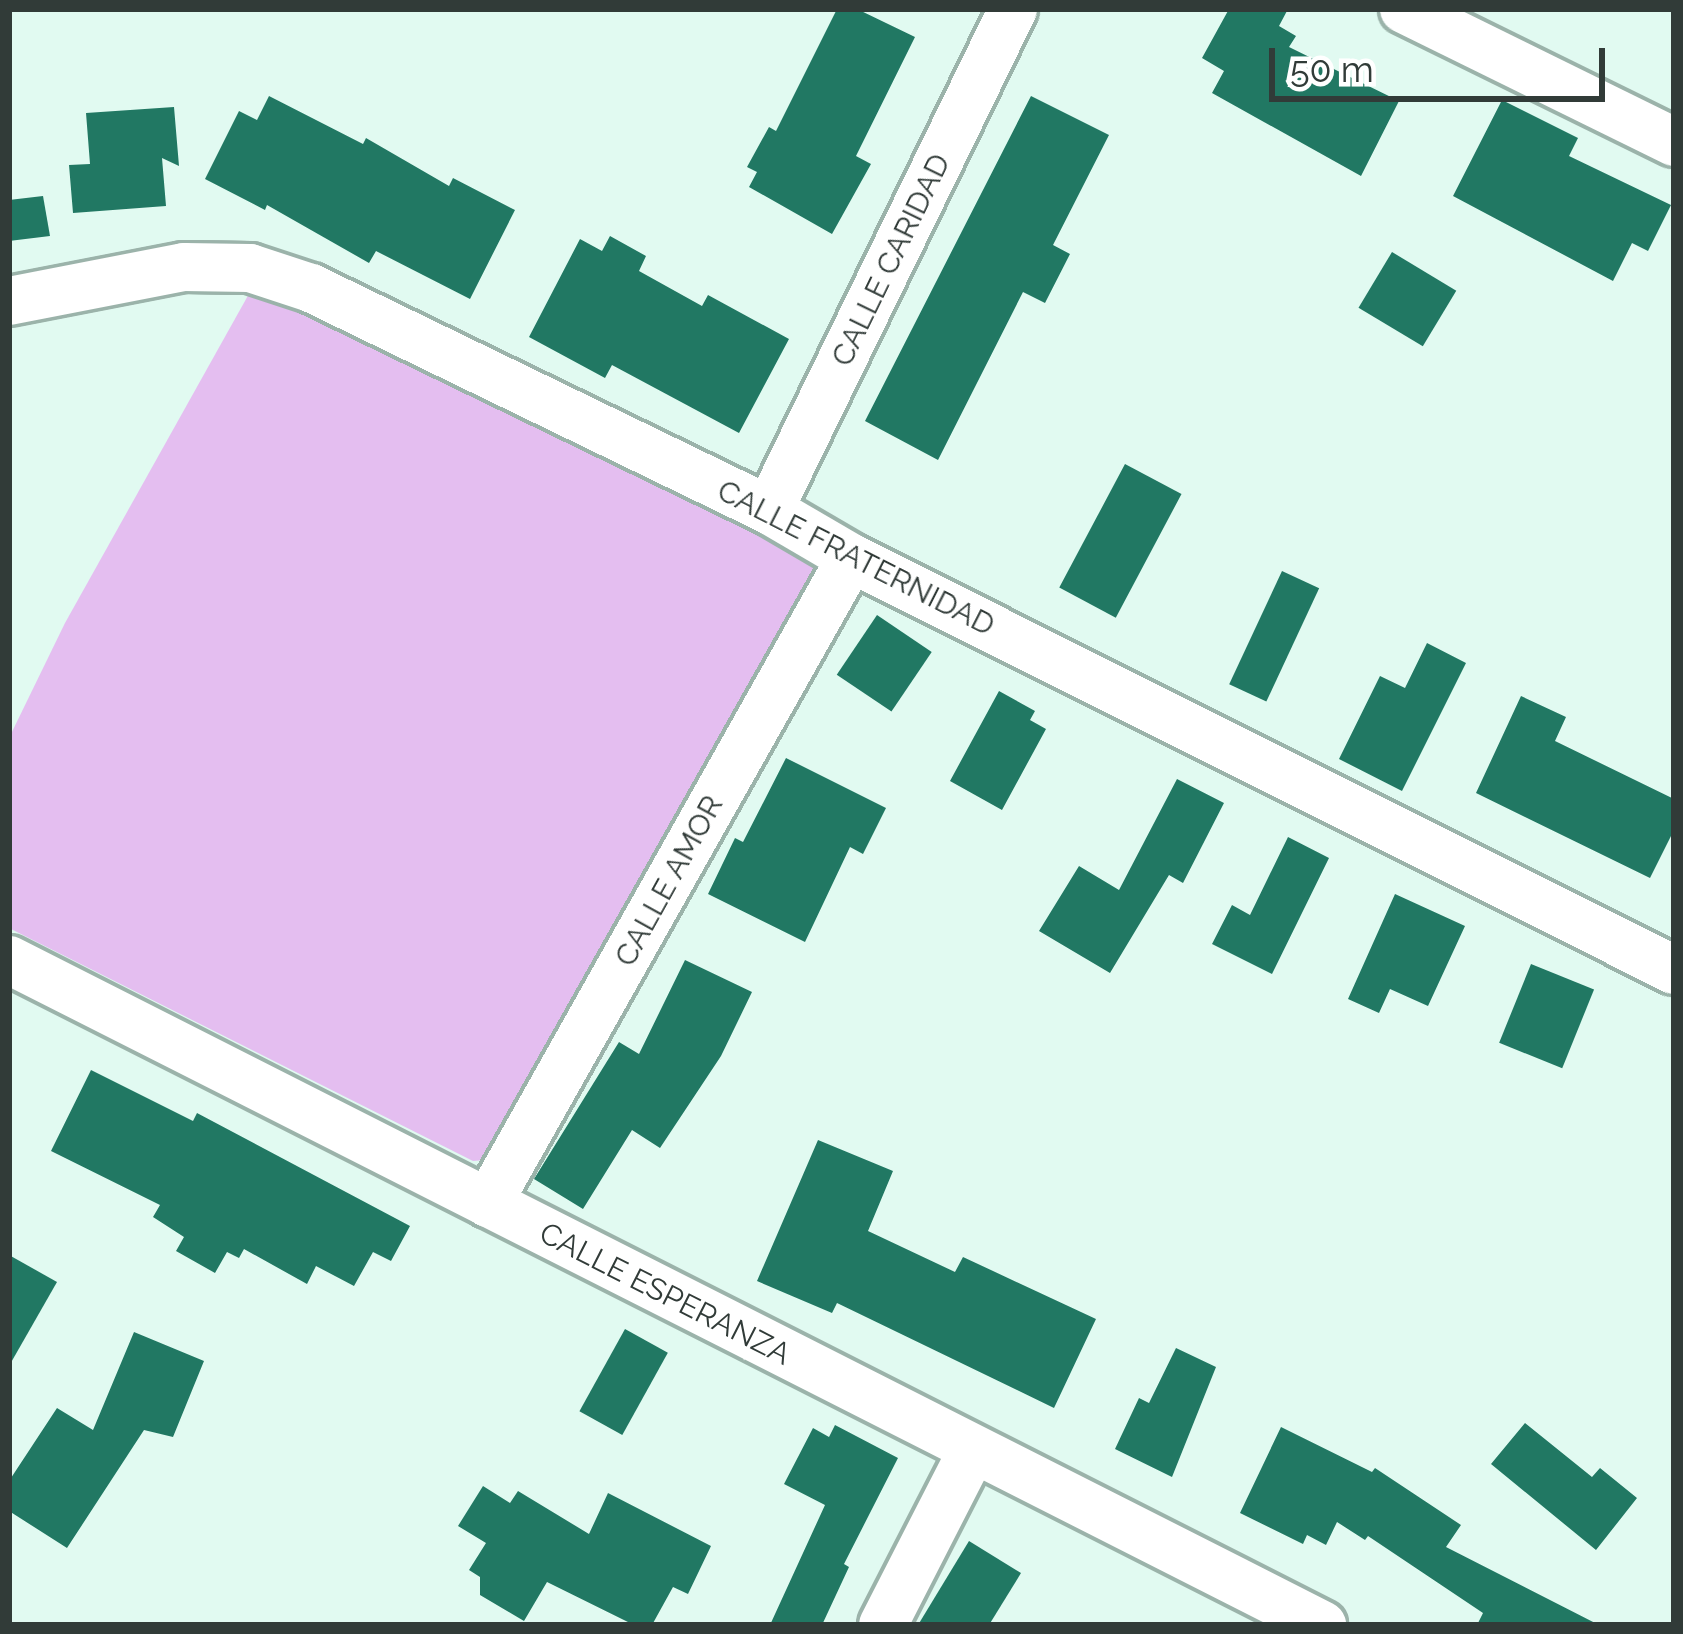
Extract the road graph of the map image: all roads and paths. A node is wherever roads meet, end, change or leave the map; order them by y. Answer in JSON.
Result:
{"nodes":[{"id":1,"x":1013,"y":9,"type":"edge"},
{"id":2,"x":1404,"y":9,"type":"edge"},
{"id":3,"x":1674,"y":142,"type":"edge"},
{"id":4,"x":9,"y":301,"type":"edge"},
{"id":5,"x":769,"y":511,"type":"junction"},
{"id":6,"x":851,"y":558,"type":"junction"},
{"id":7,"x":9,"y":960,"type":"edge"},
{"id":8,"x":1674,"y":970,"type":"edge"},
{"id":9,"x":488,"y":1203,"type":"junction"},
{"id":10,"x":972,"y":1451,"type":"junction"},
{"id":11,"x":883,"y":1625,"type":"edge"},
{"id":12,"x":1322,"y":1625,"type":"edge"}],
"edges":[{"from":1,"to":5,"type":"street","name":"CALLE CARIDAD"},
{"from":2,"to":3,"type":"street"},
{"from":4,"to":5,"type":"street","name":"CALLE FRATERNIDAD"},
{"from":5,"to":6,"type":"street","name":"CALLE FRATERNIDAD"},
{"from":6,"to":8,"type":"street","name":"CALLE FRATERNIDAD"},
{"from":6,"to":9,"type":"street","name":"CALLE AMOR"},
{"from":7,"to":9,"type":"street","name":"CALLE ESPERANZA"},
{"from":9,"to":10,"type":"street","name":"CALLE ESPERANZA"},
{"from":10,"to":11,"type":"street"},
{"from":10,"to":12,"type":"street","name":"CALLE ESPERANZA"}]}
